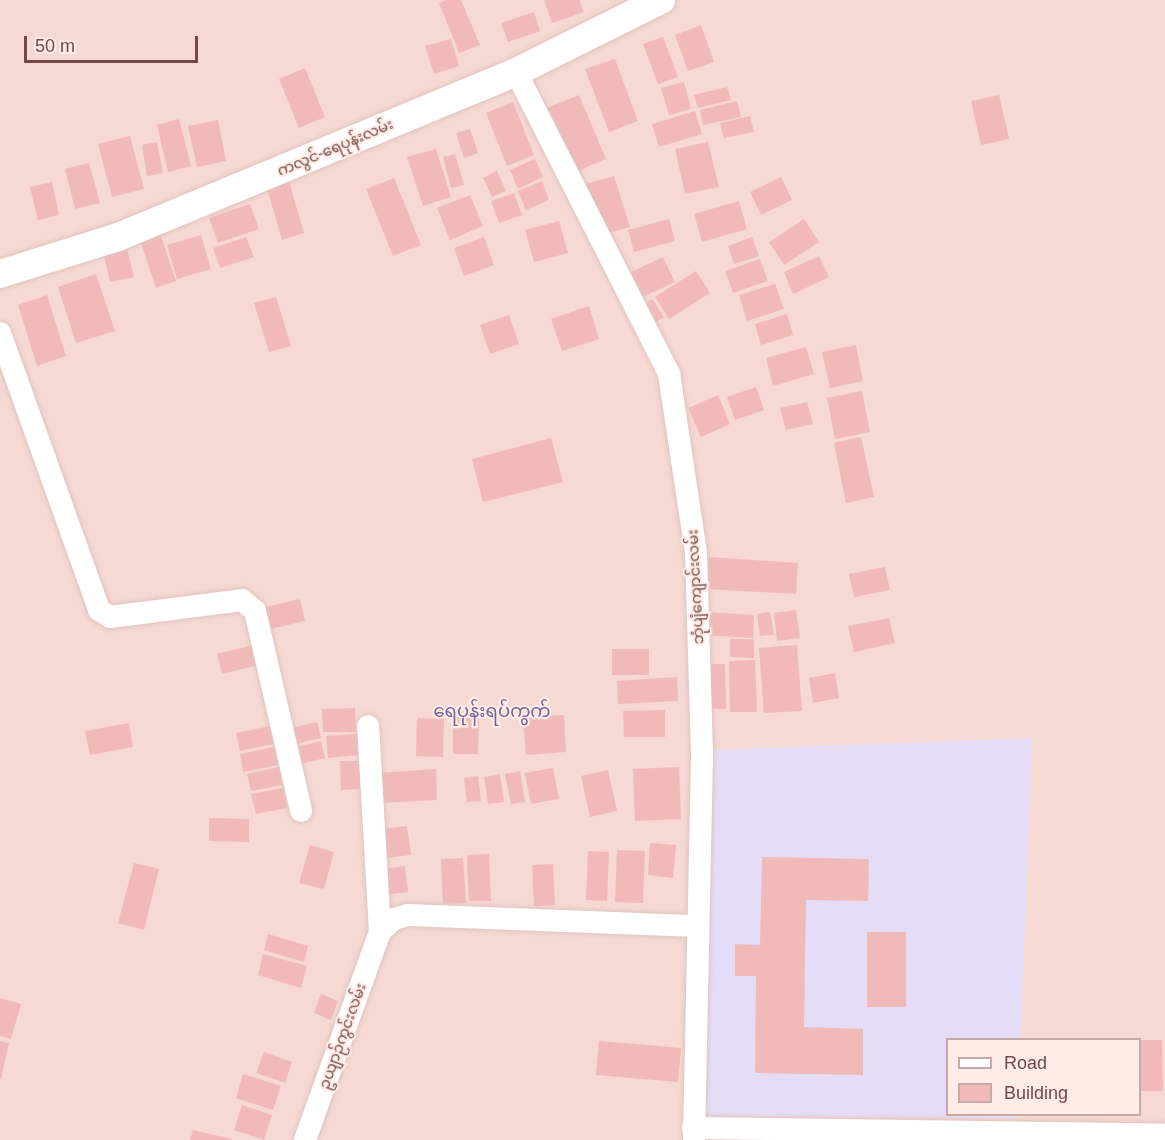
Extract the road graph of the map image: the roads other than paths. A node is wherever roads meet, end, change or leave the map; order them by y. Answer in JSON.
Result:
{"nodes":[{"id":1,"x":661,"y":0,"type":"edge"},
{"id":2,"x":516,"y":72,"type":"junction"},
{"id":3,"x":0,"y":274,"type":"edge"},
{"id":4,"x":0,"y":333,"type":"edge"},
{"id":5,"x":368,"y":726,"type":"dead end"},
{"id":6,"x":301,"y":811,"type":"dead end"},
{"id":7,"x":698,"y":926,"type":"junction"},
{"id":8,"x":380,"y":932,"type":"junction"},
{"id":9,"x":693,"y":1134,"type":"edge"},
{"id":10,"x":1165,"y":1135,"type":"edge"},
{"id":11,"x":305,"y":1140,"type":"edge"}],
"edges":[{"from":1,"to":2,"type":"street","name":"ကလွင်-ရေပုန်းလမ်း"},
{"from":2,"to":3,"type":"street","name":"ကလွင်-ရေပုန်းလမ်း"},
{"from":2,"to":7,"type":"street","name":"ဘုံပျံကျောင်းလမ်း"},
{"from":4,"to":6,"type":"street"},
{"from":5,"to":8,"type":"street"},
{"from":7,"to":8,"type":"street"},
{"from":7,"to":9,"type":"street","name":"ဘုံပျံကျောင်းလမ်း"},
{"from":8,"to":11,"type":"street","name":"ဥယျာဉ်ကွင်းလမ်း"},
{"from":9,"to":10,"type":"street"}]}
